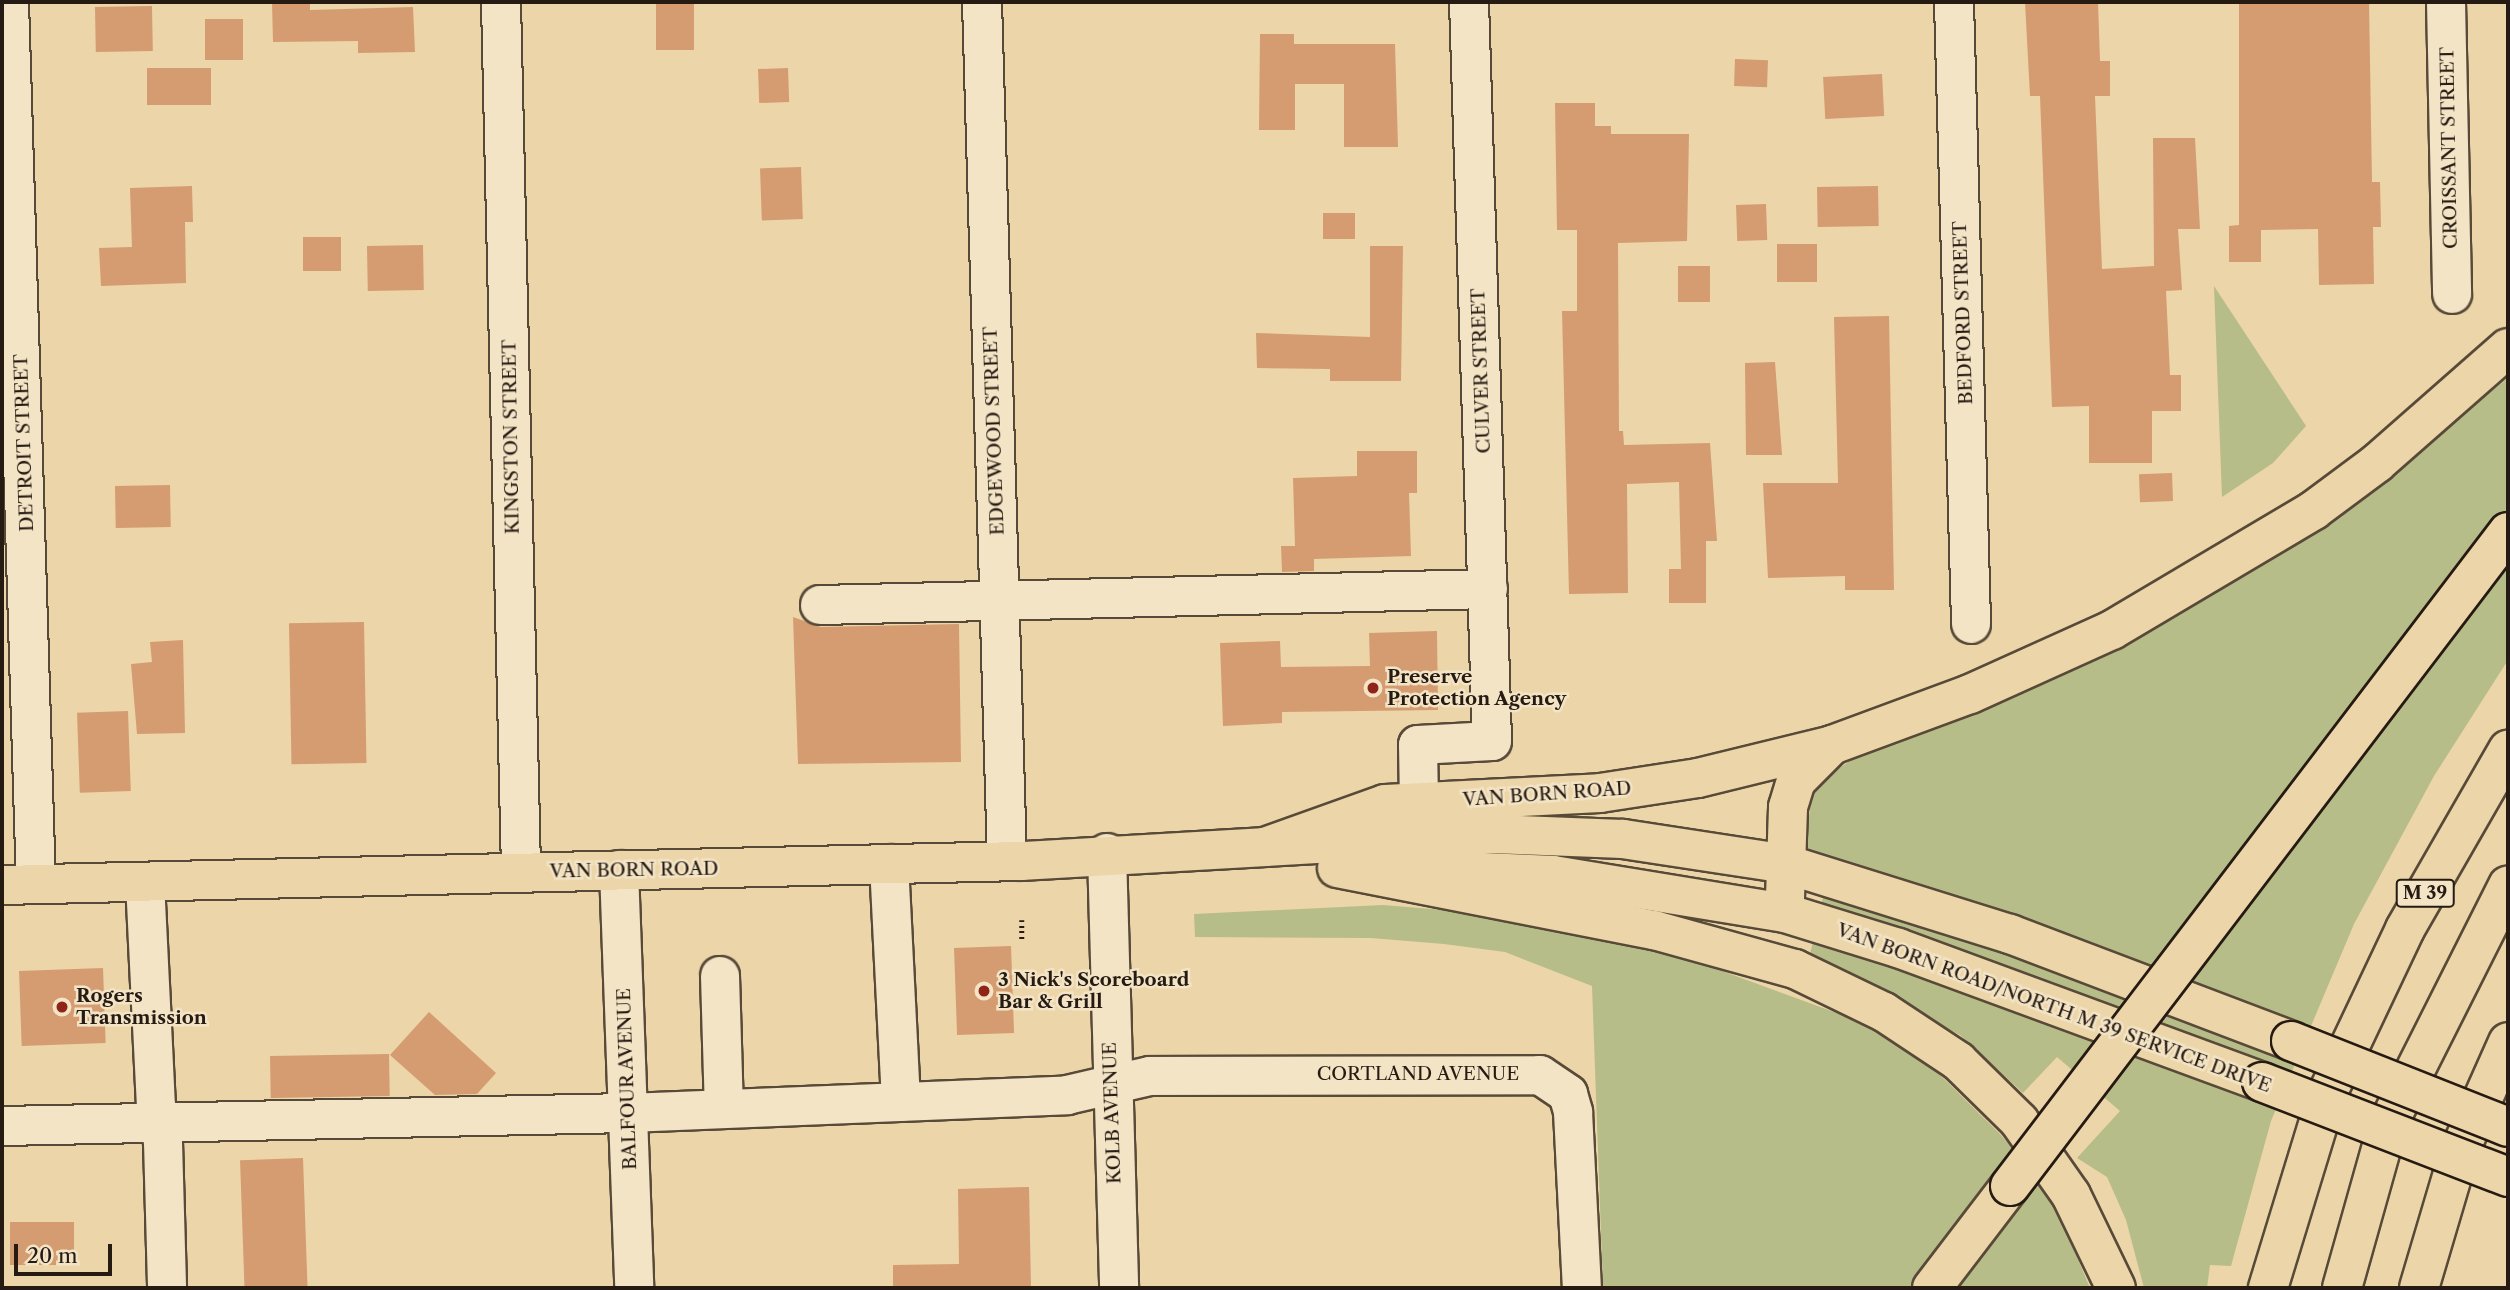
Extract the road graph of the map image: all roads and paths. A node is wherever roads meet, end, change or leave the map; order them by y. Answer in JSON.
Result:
{"nodes":[{"id":1,"x":9,"y":2,"type":"edge"},
{"id":2,"x":501,"y":2,"type":"edge"},
{"id":3,"x":982,"y":2,"type":"edge"},
{"id":4,"x":1469,"y":2,"type":"edge"},
{"id":5,"x":1954,"y":2,"type":"edge"},
{"id":6,"x":2446,"y":2,"type":"edge"},
{"id":7,"x":2452,"y":294,"type":"dead end"},
{"id":8,"x":2508,"y":348,"type":"edge"},
{"id":9,"x":2508,"y":532,"type":"edge"},
{"id":10,"x":1488,"y":589,"type":"junction"},
{"id":11,"x":999,"y":602,"type":"junction"},
{"id":12,"x":820,"y":605,"type":"dead end"},
{"id":13,"x":1971,"y":624,"type":"dead end"},
{"id":14,"x":16,"y":625,"type":"edge"},
{"id":15,"x":1832,"y":745,"type":"junction"},
{"id":16,"x":2508,"y":750,"type":"edge"},
{"id":17,"x":1419,"y":802,"type":"junction"},
{"id":18,"x":1265,"y":847,"type":"junction"},
{"id":19,"x":1107,"y":853,"type":"junction"},
{"id":20,"x":1007,"y":861,"type":"junction"},
{"id":21,"x":889,"y":864,"type":"junction"},
{"id":22,"x":1786,"y":864,"type":"junction"},
{"id":23,"x":1337,"y":868,"type":"junction"},
{"id":24,"x":619,"y":870,"type":"junction"},
{"id":25,"x":521,"y":873,"type":"junction"},
{"id":26,"x":145,"y":882,"type":"junction"},
{"id":27,"x":19,"y":885,"type":"edge"},
{"id":28,"x":2508,"y":885,"type":"edge"},
{"id":29,"x":1785,"y":913,"type":"junction"},
{"id":30,"x":1022,"y":920,"type":"dead end"},
{"id":31,"x":1022,"y":939,"type":"dead end"},
{"id":32,"x":720,"y":976,"type":"dead end"},
{"id":33,"x":2508,"y":1042,"type":"edge"},
{"id":34,"x":1110,"y":1086,"type":"junction"},
{"id":35,"x":901,"y":1101,"type":"junction"},
{"id":36,"x":724,"y":1108,"type":"junction"},
{"id":37,"x":628,"y":1113,"type":"junction"},
{"id":38,"x":159,"y":1123,"type":"junction"},
{"id":39,"x":2,"y":1126,"type":"edge"},
{"id":40,"x":2508,"y":1127,"type":"edge"},
{"id":41,"x":2508,"y":1177,"type":"edge"},
{"id":42,"x":1950,"y":1272,"type":"edge"},
{"id":43,"x":166,"y":1288,"type":"edge"},
{"id":44,"x":634,"y":1288,"type":"edge"},
{"id":45,"x":1119,"y":1288,"type":"edge"},
{"id":46,"x":1582,"y":1288,"type":"edge"},
{"id":47,"x":1932,"y":1288,"type":"edge"},
{"id":48,"x":2116,"y":1288,"type":"edge"},
{"id":49,"x":2269,"y":1288,"type":"edge"},
{"id":50,"x":2342,"y":1288,"type":"edge"},
{"id":51,"x":2419,"y":1288,"type":"edge"}],
"edges":[{"from":1,"to":14,"type":"street","name":"DETROIT STREET"},
{"from":2,"to":25,"type":"street","name":"KINGSTON STREET"},
{"from":3,"to":11,"type":"street","name":"EDGEWOOD STREET"},
{"from":4,"to":10,"type":"street","name":"CULVER STREET"},
{"from":5,"to":13,"type":"street","name":"BEDFORD STREET"},
{"from":6,"to":7,"type":"street","name":"CROISSANT STREET"},
{"from":8,"to":15,"type":"main road","name":"VAN BORN ROAD"},
{"from":9,"to":42,"type":"main road","bridge":true},
{"from":10,"to":11,"type":"street"},
{"from":10,"to":17,"type":"street","name":"CULVER STREET"},
{"from":11,"to":12,"type":"street"},
{"from":11,"to":20,"type":"street","name":"EDGEWOOD STREET"},
{"from":14,"to":27,"type":"street","name":"DETROIT STREET"},
{"from":15,"to":17,"type":"main road","name":"VAN BORN ROAD"},
{"from":15,"to":22,"type":"main road"},
{"from":16,"to":49,"type":"main road","number":"M 39"},
{"from":17,"to":18,"type":"main road","name":"VAN BORN ROAD"},
{"from":18,"to":19,"type":"main road","name":"VAN BORN ROAD"},
{"from":18,"to":22,"type":"main road"},
{"from":18,"to":23,"type":"main road","name":"VAN BORN ROAD"},
{"from":19,"to":20,"type":"main road","name":"VAN BORN ROAD"},
{"from":19,"to":34,"type":"street","name":"KOLB AVENUE"},
{"from":20,"to":21,"type":"main road","name":"VAN BORN ROAD"},
{"from":21,"to":24,"type":"main road","name":"VAN BORN ROAD"},
{"from":21,"to":35,"type":"street"},
{"from":22,"to":29,"type":"main road"},
{"from":22,"to":40,"type":"main road","bridge":true},
{"from":23,"to":29,"type":"main road","name":"VAN BORN ROAD/NORTH M 39 SERVICE DRIVE"},
{"from":23,"to":48,"type":"main road"},
{"from":24,"to":25,"type":"main road","name":"VAN BORN ROAD"},
{"from":24,"to":37,"type":"street","name":"BALFOUR AVENUE"},
{"from":25,"to":26,"type":"main road","name":"VAN BORN ROAD"},
{"from":26,"to":27,"type":"main road","name":"VAN BORN ROAD"},
{"from":26,"to":38,"type":"street"},
{"from":28,"to":50,"type":"main road"},
{"from":29,"to":41,"type":"main road","name":"VAN BORN ROAD/NORTH M 39 SERVICE DRIVE","bridge":true},
{"from":30,"to":31,"type":"path"},
{"from":32,"to":36,"type":"street"},
{"from":33,"to":51,"type":"main road"},
{"from":34,"to":35,"type":"street","name":"CORTLAND AVENUE"},
{"from":34,"to":45,"type":"street","name":"KOLB AVENUE"},
{"from":34,"to":46,"type":"street","name":"CORTLAND AVENUE"},
{"from":35,"to":36,"type":"street","name":"CORTLAND AVENUE"},
{"from":36,"to":37,"type":"street","name":"CORTLAND AVENUE"},
{"from":37,"to":38,"type":"street","name":"CORTLAND AVENUE"},
{"from":37,"to":44,"type":"street","name":"BALFOUR AVENUE"},
{"from":38,"to":39,"type":"street","name":"CORTLAND AVENUE"},
{"from":38,"to":43,"type":"street"},
{"from":42,"to":47,"type":"main road"}]}
